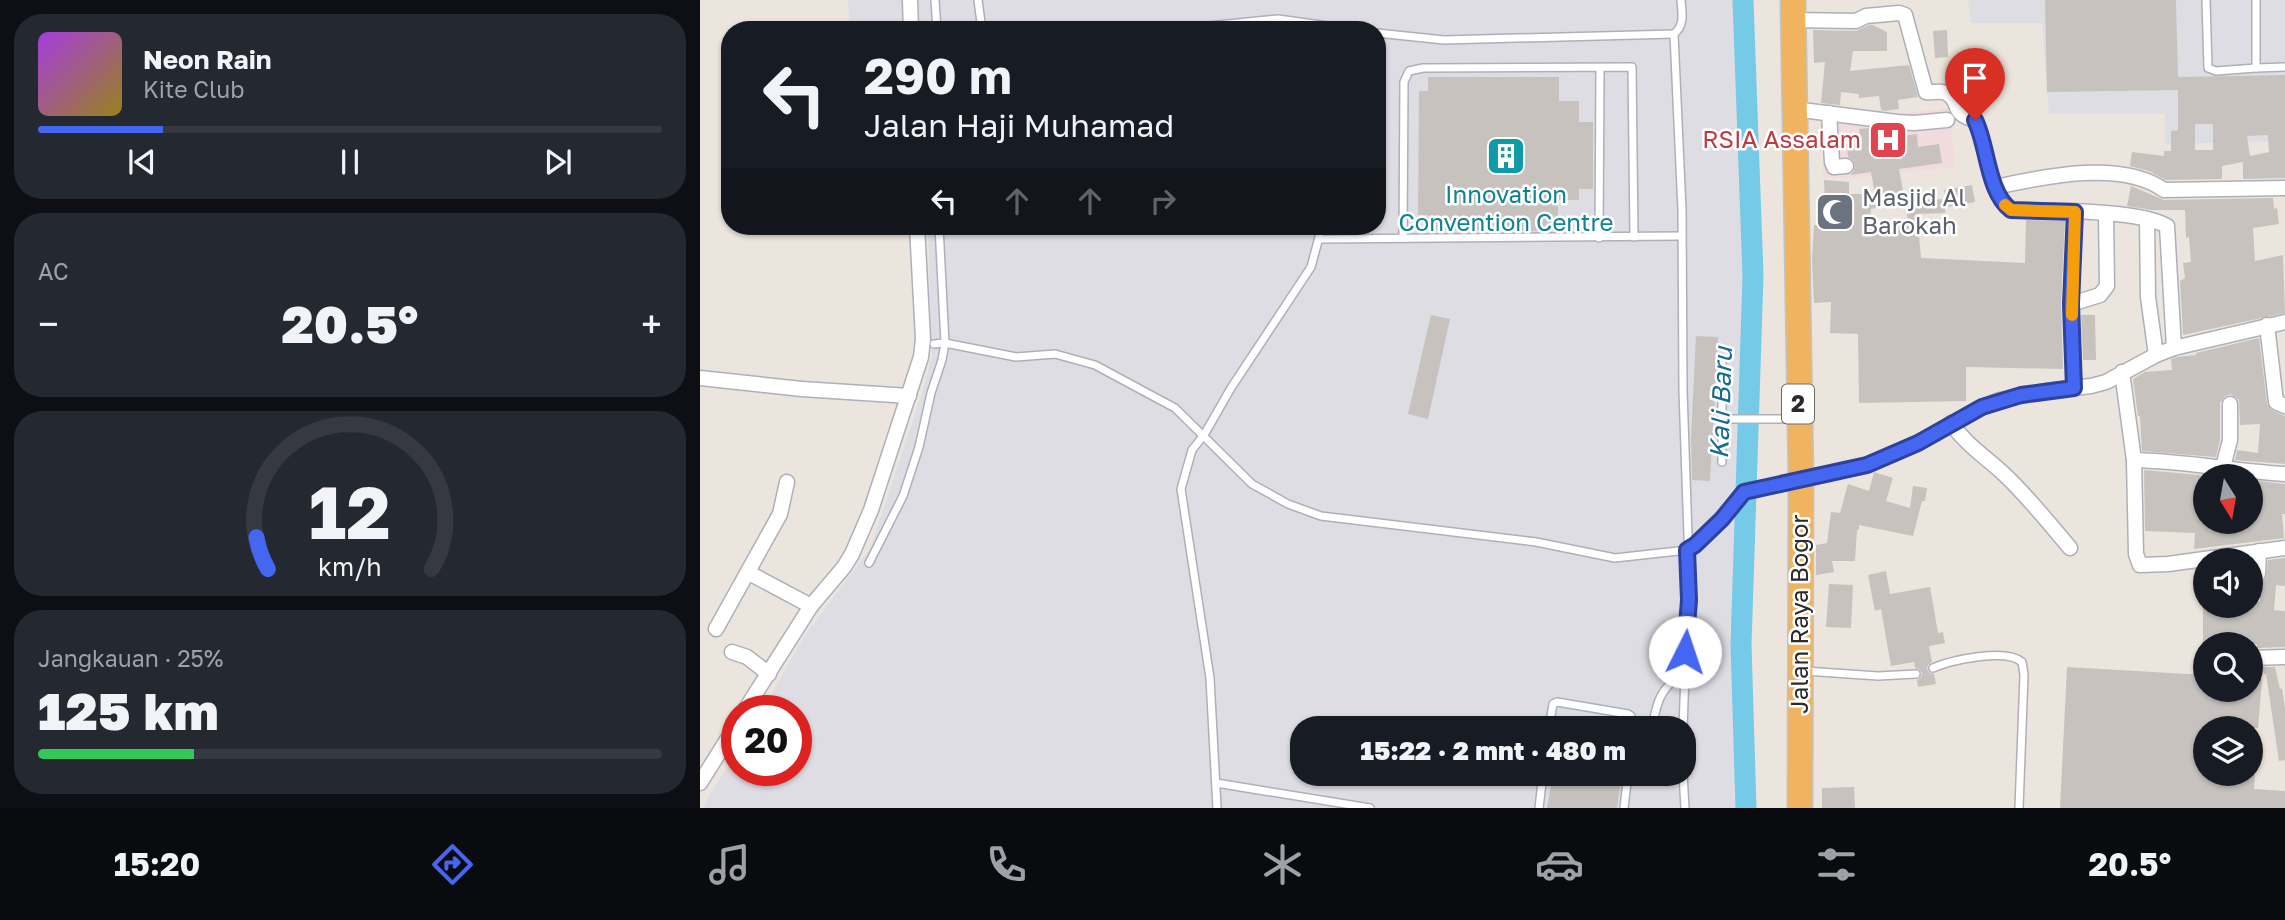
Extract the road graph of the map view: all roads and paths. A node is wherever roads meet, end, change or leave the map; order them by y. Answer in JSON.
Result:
{"nodes":[{"id":1,"x":910,"y":0,"type":"edge"},
{"id":2,"x":935,"y":0,"type":"edge"},
{"id":3,"x":978,"y":0,"type":"edge"},
{"id":4,"x":1681,"y":0,"type":"edge"},
{"id":5,"x":1778,"y":0,"type":"edge"},
{"id":6,"x":2206,"y":0,"type":"edge"},
{"id":7,"x":2256,"y":0,"type":"edge"},
{"id":8,"x":1793,"y":10,"type":"edge"},
{"id":9,"x":911,"y":21,"type":"edge"},
{"id":10,"x":936,"y":21,"type":"edge"},
{"id":11,"x":981,"y":21,"type":"edge"},
{"id":12,"x":1258,"y":21,"type":"edge"},
{"id":13,"x":1286,"y":21,"type":"edge"},
{"id":14,"x":1386,"y":34,"type":"edge"},
{"id":15,"x":1674,"y":34,"type":"junction"},
{"id":16,"x":2256,"y":68,"type":"junction"},
{"id":17,"x":2285,"y":68,"type":"edge"},
{"id":18,"x":1601,"y":69,"type":"junction"},
{"id":19,"x":1794,"y":109,"type":"junction"},
{"id":20,"x":1829,"y":113,"type":"junction"},
{"id":21,"x":1947,"y":120,"type":"dead end"},
{"id":22,"x":1846,"y":166,"type":"dead end"},
{"id":23,"x":1995,"y":187,"type":"junction"},
{"id":24,"x":2285,"y":188,"type":"edge"},
{"id":25,"x":2075,"y":212,"type":"junction"},
{"id":26,"x":2106,"y":214,"type":"junction"},
{"id":27,"x":2147,"y":219,"type":"junction"},
{"id":28,"x":917,"y":235,"type":"edge"},
{"id":29,"x":939,"y":235,"type":"edge"},
{"id":30,"x":1321,"y":235,"type":"edge"},
{"id":31,"x":1682,"y":236,"type":"junction"},
{"id":32,"x":1634,"y":237,"type":"junction"},
{"id":33,"x":1403,"y":238,"type":"junction"},
{"id":34,"x":1598,"y":238,"type":"junction"},
{"id":35,"x":1320,"y":239,"type":"junction"},
{"id":36,"x":2071,"y":304,"type":"junction"},
{"id":37,"x":2285,"y":322,"type":"edge"},
{"id":38,"x":2267,"y":326,"type":"junction"},
{"id":39,"x":945,"y":343,"type":"junction"},
{"id":40,"x":934,"y":344,"type":"dead end"},
{"id":41,"x":2174,"y":348,"type":"junction"},
{"id":42,"x":2156,"y":355,"type":"junction"},
{"id":43,"x":1722,"y":360,"type":"dead end"},
{"id":44,"x":2122,"y":372,"type":"junction"},
{"id":45,"x":700,"y":378,"type":"edge"},
{"id":46,"x":2074,"y":388,"type":"junction"},
{"id":47,"x":909,"y":396,"type":"junction"},
{"id":48,"x":2230,"y":404,"type":"dead end"},
{"id":49,"x":2285,"y":406,"type":"edge"},
{"id":50,"x":1722,"y":419,"type":"junction"},
{"id":51,"x":1781,"y":419,"type":"junction"},
{"id":52,"x":1951,"y":423,"type":"junction"},
{"id":53,"x":1204,"y":435,"type":"junction"},
{"id":54,"x":2134,"y":460,"type":"junction"},
{"id":55,"x":1722,"y":462,"type":"dead end"},
{"id":56,"x":2198,"y":464,"type":"edge"},
{"id":57,"x":2224,"y":464,"type":"edge"},
{"id":58,"x":2263,"y":472,"type":"edge"},
{"id":59,"x":2285,"y":474,"type":"edge"},
{"id":60,"x":1793,"y":481,"type":"junction"},
{"id":61,"x":787,"y":482,"type":"dead end"},
{"id":62,"x":2070,"y":548,"type":"dead end"},
{"id":63,"x":2285,"y":548,"type":"edge"},
{"id":64,"x":1687,"y":550,"type":"junction"},
{"id":65,"x":2263,"y":551,"type":"edge"},
{"id":66,"x":2193,"y":560,"type":"edge"},
{"id":67,"x":869,"y":563,"type":"dead end"},
{"id":68,"x":749,"y":573,"type":"junction"},
{"id":69,"x":811,"y":606,"type":"junction"},
{"id":70,"x":716,"y":629,"type":"dead end"},
{"id":71,"x":732,"y":652,"type":"dead end"},
{"id":72,"x":2285,"y":657,"type":"edge"},
{"id":73,"x":2263,"y":658,"type":"edge"},
{"id":74,"x":1933,"y":668,"type":"dead end"},
{"id":75,"x":1800,"y":671,"type":"junction"},
{"id":76,"x":1683,"y":673,"type":"junction"},
{"id":77,"x":769,"y":674,"type":"junction"},
{"id":78,"x":1916,"y":674,"type":"dead end"},
{"id":79,"x":755,"y":695,"type":"edge"},
{"id":80,"x":1551,"y":716,"type":"edge"},
{"id":81,"x":1630,"y":716,"type":"edge"},
{"id":82,"x":1655,"y":716,"type":"edge"},
{"id":83,"x":1683,"y":716,"type":"edge"},
{"id":84,"x":721,"y":750,"type":"edge"},
{"id":85,"x":700,"y":783,"type":"edge"},
{"id":86,"x":1216,"y":783,"type":"junction"},
{"id":87,"x":1542,"y":786,"type":"edge"},
{"id":88,"x":1627,"y":786,"type":"edge"},
{"id":89,"x":1684,"y":786,"type":"edge"},
{"id":90,"x":1217,"y":808,"type":"edge"},
{"id":91,"x":1370,"y":808,"type":"edge"},
{"id":92,"x":1539,"y":808,"type":"edge"},
{"id":93,"x":1624,"y":808,"type":"edge"},
{"id":94,"x":1685,"y":808,"type":"edge"},
{"id":95,"x":1786,"y":808,"type":"edge"},
{"id":96,"x":1800,"y":808,"type":"edge"},
{"id":97,"x":2019,"y":808,"type":"edge"}],
"edges":[{"from":1,"to":9,"type":"street"},
{"from":2,"to":10,"type":"lane"},
{"from":3,"to":11,"type":"lane"},
{"from":4,"to":15,"type":"lane"},
{"from":5,"to":51,"type":"highway","name":"Jalan Raya Bogor","number":"2"},
{"from":6,"to":16,"type":"lane"},
{"from":7,"to":16,"type":"lane"},
{"from":8,"to":19,"type":"highway","name":"Jalan Raya Bogor","number":"2"},
{"from":8,"to":23,"type":"street"},
{"from":12,"to":13,"type":"lane"},
{"from":14,"to":15,"type":"lane"},
{"from":15,"to":31,"type":"lane"},
{"from":16,"to":17,"type":"lane"},
{"from":18,"to":32,"type":"lane"},
{"from":18,"to":33,"type":"lane"},
{"from":18,"to":34,"type":"lane"},
{"from":19,"to":20,"type":"street"},
{"from":19,"to":51,"type":"highway","name":"Jalan Raya Bogor","number":"2"},
{"from":20,"to":21,"type":"street"},
{"from":20,"to":22,"type":"street"},
{"from":23,"to":24,"type":"street"},
{"from":23,"to":25,"type":"street"},
{"from":25,"to":26,"type":"street"},
{"from":25,"to":36,"type":"street"},
{"from":26,"to":27,"type":"street"},
{"from":26,"to":36,"type":"street"},
{"from":27,"to":41,"type":"street"},
{"from":27,"to":42,"type":"street"},
{"from":28,"to":47,"type":"street"},
{"from":29,"to":39,"type":"lane"},
{"from":30,"to":35,"type":"lane"},
{"from":31,"to":32,"type":"lane"},
{"from":31,"to":64,"type":"lane"},
{"from":32,"to":34,"type":"lane"},
{"from":33,"to":34,"type":"lane"},
{"from":33,"to":35,"type":"lane"},
{"from":35,"to":53,"type":"lane"},
{"from":36,"to":46,"type":"street"},
{"from":37,"to":38,"type":"street"},
{"from":38,"to":41,"type":"street"},
{"from":38,"to":49,"type":"street"},
{"from":39,"to":40,"type":"lane"},
{"from":39,"to":53,"type":"lane"},
{"from":39,"to":67,"type":"lane"},
{"from":41,"to":42,"type":"street"},
{"from":42,"to":44,"type":"street"},
{"from":43,"to":50,"type":"lane"},
{"from":44,"to":46,"type":"street"},
{"from":44,"to":54,"type":"street"},
{"from":45,"to":47,"type":"street"},
{"from":46,"to":52,"type":"street"},
{"from":47,"to":69,"type":"street"},
{"from":48,"to":57,"type":"street"},
{"from":50,"to":51,"type":"lane"},
{"from":50,"to":55,"type":"lane"},
{"from":51,"to":60,"type":"highway","name":"Jalan Raya Bogor","number":"2"},
{"from":52,"to":60,"type":"street"},
{"from":52,"to":62,"type":"street"},
{"from":53,"to":64,"type":"lane"},
{"from":53,"to":86,"type":"lane"},
{"from":54,"to":56,"type":"street"},
{"from":54,"to":66,"type":"street"},
{"from":58,"to":59,"type":"street"},
{"from":60,"to":64,"type":"lane"},
{"from":60,"to":75,"type":"highway","name":"Jalan Raya Bogor","number":"2"},
{"from":60,"to":95,"type":"highway","name":"Jalan Raya Bogor","number":"2"},
{"from":61,"to":68,"type":"street"},
{"from":63,"to":65,"type":"street"},
{"from":64,"to":76,"type":"lane"},
{"from":68,"to":69,"type":"street"},
{"from":68,"to":70,"type":"street"},
{"from":69,"to":77,"type":"street"},
{"from":71,"to":77,"type":"street"},
{"from":72,"to":73,"type":"street"},
{"from":74,"to":97,"type":"lane"},
{"from":75,"to":78,"type":"lane"},
{"from":75,"to":96,"type":"highway","name":"Jalan Raya Bogor","number":"2"},
{"from":76,"to":82,"type":"lane"},
{"from":76,"to":83,"type":"lane"},
{"from":77,"to":79,"type":"street"},
{"from":80,"to":81,"type":"lane"},
{"from":84,"to":85,"type":"street"},
{"from":86,"to":90,"type":"lane"},
{"from":86,"to":91,"type":"lane"},
{"from":87,"to":92,"type":"lane"},
{"from":88,"to":93,"type":"lane"},
{"from":89,"to":94,"type":"lane"}]}
